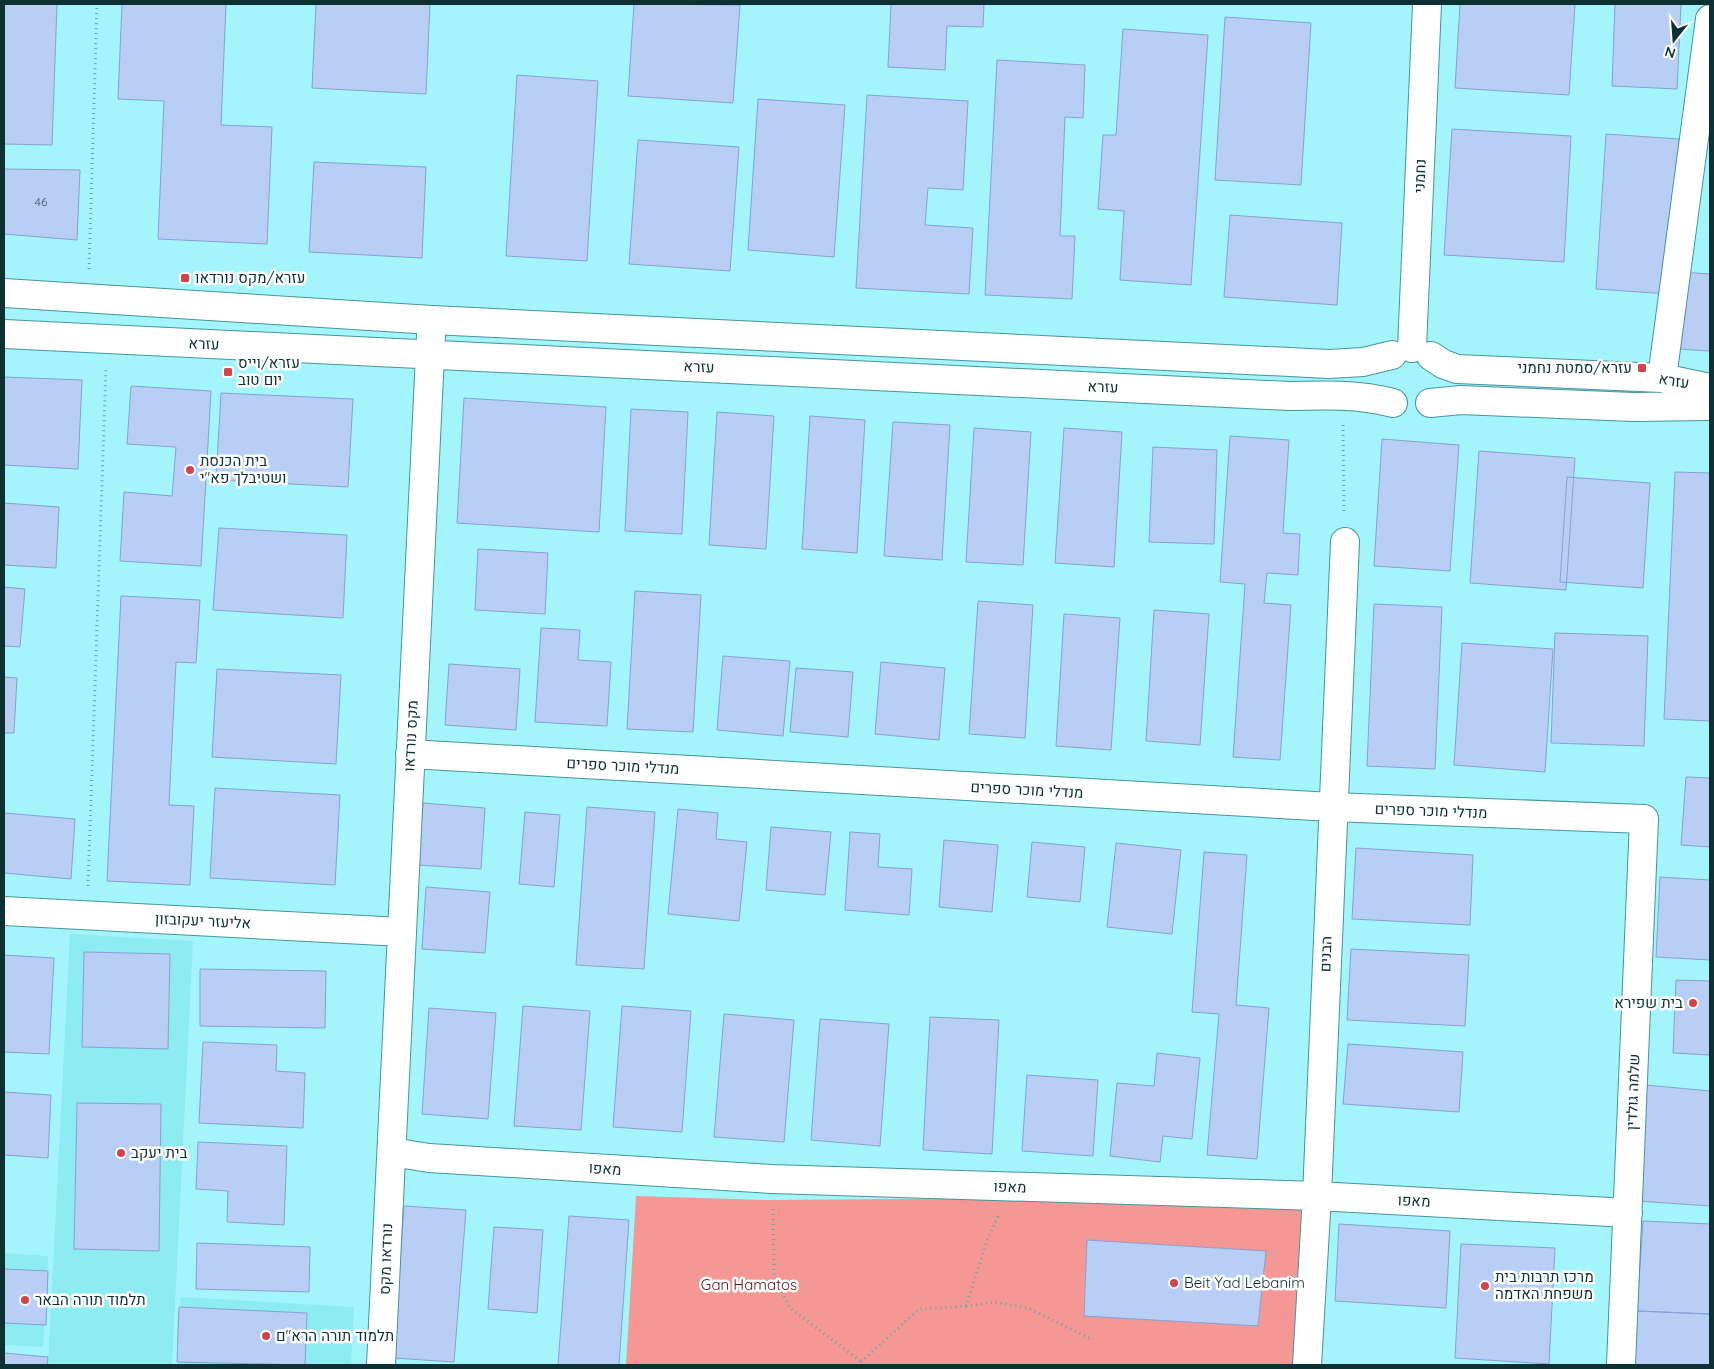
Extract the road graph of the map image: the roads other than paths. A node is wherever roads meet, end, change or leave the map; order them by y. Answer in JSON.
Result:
{"nodes":[{"id":1,"x":1427,"y":4,"type":"edge"},
{"id":2,"x":1710,"y":19,"type":"edge"},
{"id":3,"x":4,"y":293,"type":"edge"},
{"id":4,"x":432,"y":320,"type":"junction"},
{"id":5,"x":4,"y":334,"type":"edge"},
{"id":6,"x":1412,"y":353,"type":"junction"},
{"id":7,"x":430,"y":354,"type":"junction"},
{"id":8,"x":1662,"y":378,"type":"junction"},
{"id":9,"x":1710,"y":388,"type":"edge"},
{"id":10,"x":1393,"y":403,"type":"junction"},
{"id":11,"x":1430,"y":403,"type":"junction"},
{"id":12,"x":1710,"y":406,"type":"edge"},
{"id":13,"x":1345,"y":542,"type":"road end"},
{"id":14,"x":410,"y":754,"type":"junction"},
{"id":15,"x":1332,"y":807,"type":"junction"},
{"id":16,"x":1644,"y":819,"type":"joint"},
{"id":17,"x":4,"y":911,"type":"edge"},
{"id":18,"x":402,"y":932,"type":"junction"},
{"id":19,"x":392,"y":1152,"type":"junction"},
{"id":20,"x":1317,"y":1196,"type":"junction"},
{"id":21,"x":1628,"y":1213,"type":"junction"},
{"id":22,"x":381,"y":1365,"type":"edge"},
{"id":23,"x":1307,"y":1365,"type":"edge"},
{"id":24,"x":1621,"y":1365,"type":"edge"}],
"edges":[{"from":1,"to":6,"type":"street","name":"נחמני"},
{"from":2,"to":8,"type":"street"},
{"from":3,"to":4,"type":"street"},
{"from":4,"to":6,"type":"street"},
{"from":4,"to":7,"type":"street","name":"מקס נורדאו"},
{"from":5,"to":7,"type":"street","name":"עזרא"},
{"from":6,"to":8,"type":"street","name":"עזרא"},
{"from":6,"to":10,"type":"street"},
{"from":6,"to":11,"type":"street"},
{"from":7,"to":10,"type":"street","name":"עזרא"},
{"from":7,"to":14,"type":"street","name":"מקס נורדאו"},
{"from":8,"to":9,"type":"street","name":"עזרא"},
{"from":10,"to":11,"type":"street"},
{"from":11,"to":12,"type":"street","name":"עזרא"},
{"from":13,"to":15,"type":"street","name":"הבנים"},
{"from":14,"to":15,"type":"street","name":"מנדלי מוכר ספרים"},
{"from":14,"to":18,"type":"street","name":"מקס נורדאו"},
{"from":15,"to":16,"type":"street","name":"מנדלי מוכר ספרים"},
{"from":15,"to":20,"type":"street","name":"הבנים"},
{"from":16,"to":21,"type":"street","name":"שלמה גולדין"},
{"from":17,"to":18,"type":"street","name":"אליעזר יעקובזון"},
{"from":18,"to":19,"type":"street","name":"מקס נורדאו"},
{"from":19,"to":20,"type":"street","name":"מאפו"},
{"from":19,"to":22,"type":"street","name":"נורדאו מקס"},
{"from":20,"to":21,"type":"street","name":"מאפו"},
{"from":20,"to":23,"type":"street","name":"הבנים"},
{"from":21,"to":24,"type":"street","name":"שלמה גולדין"}]}
